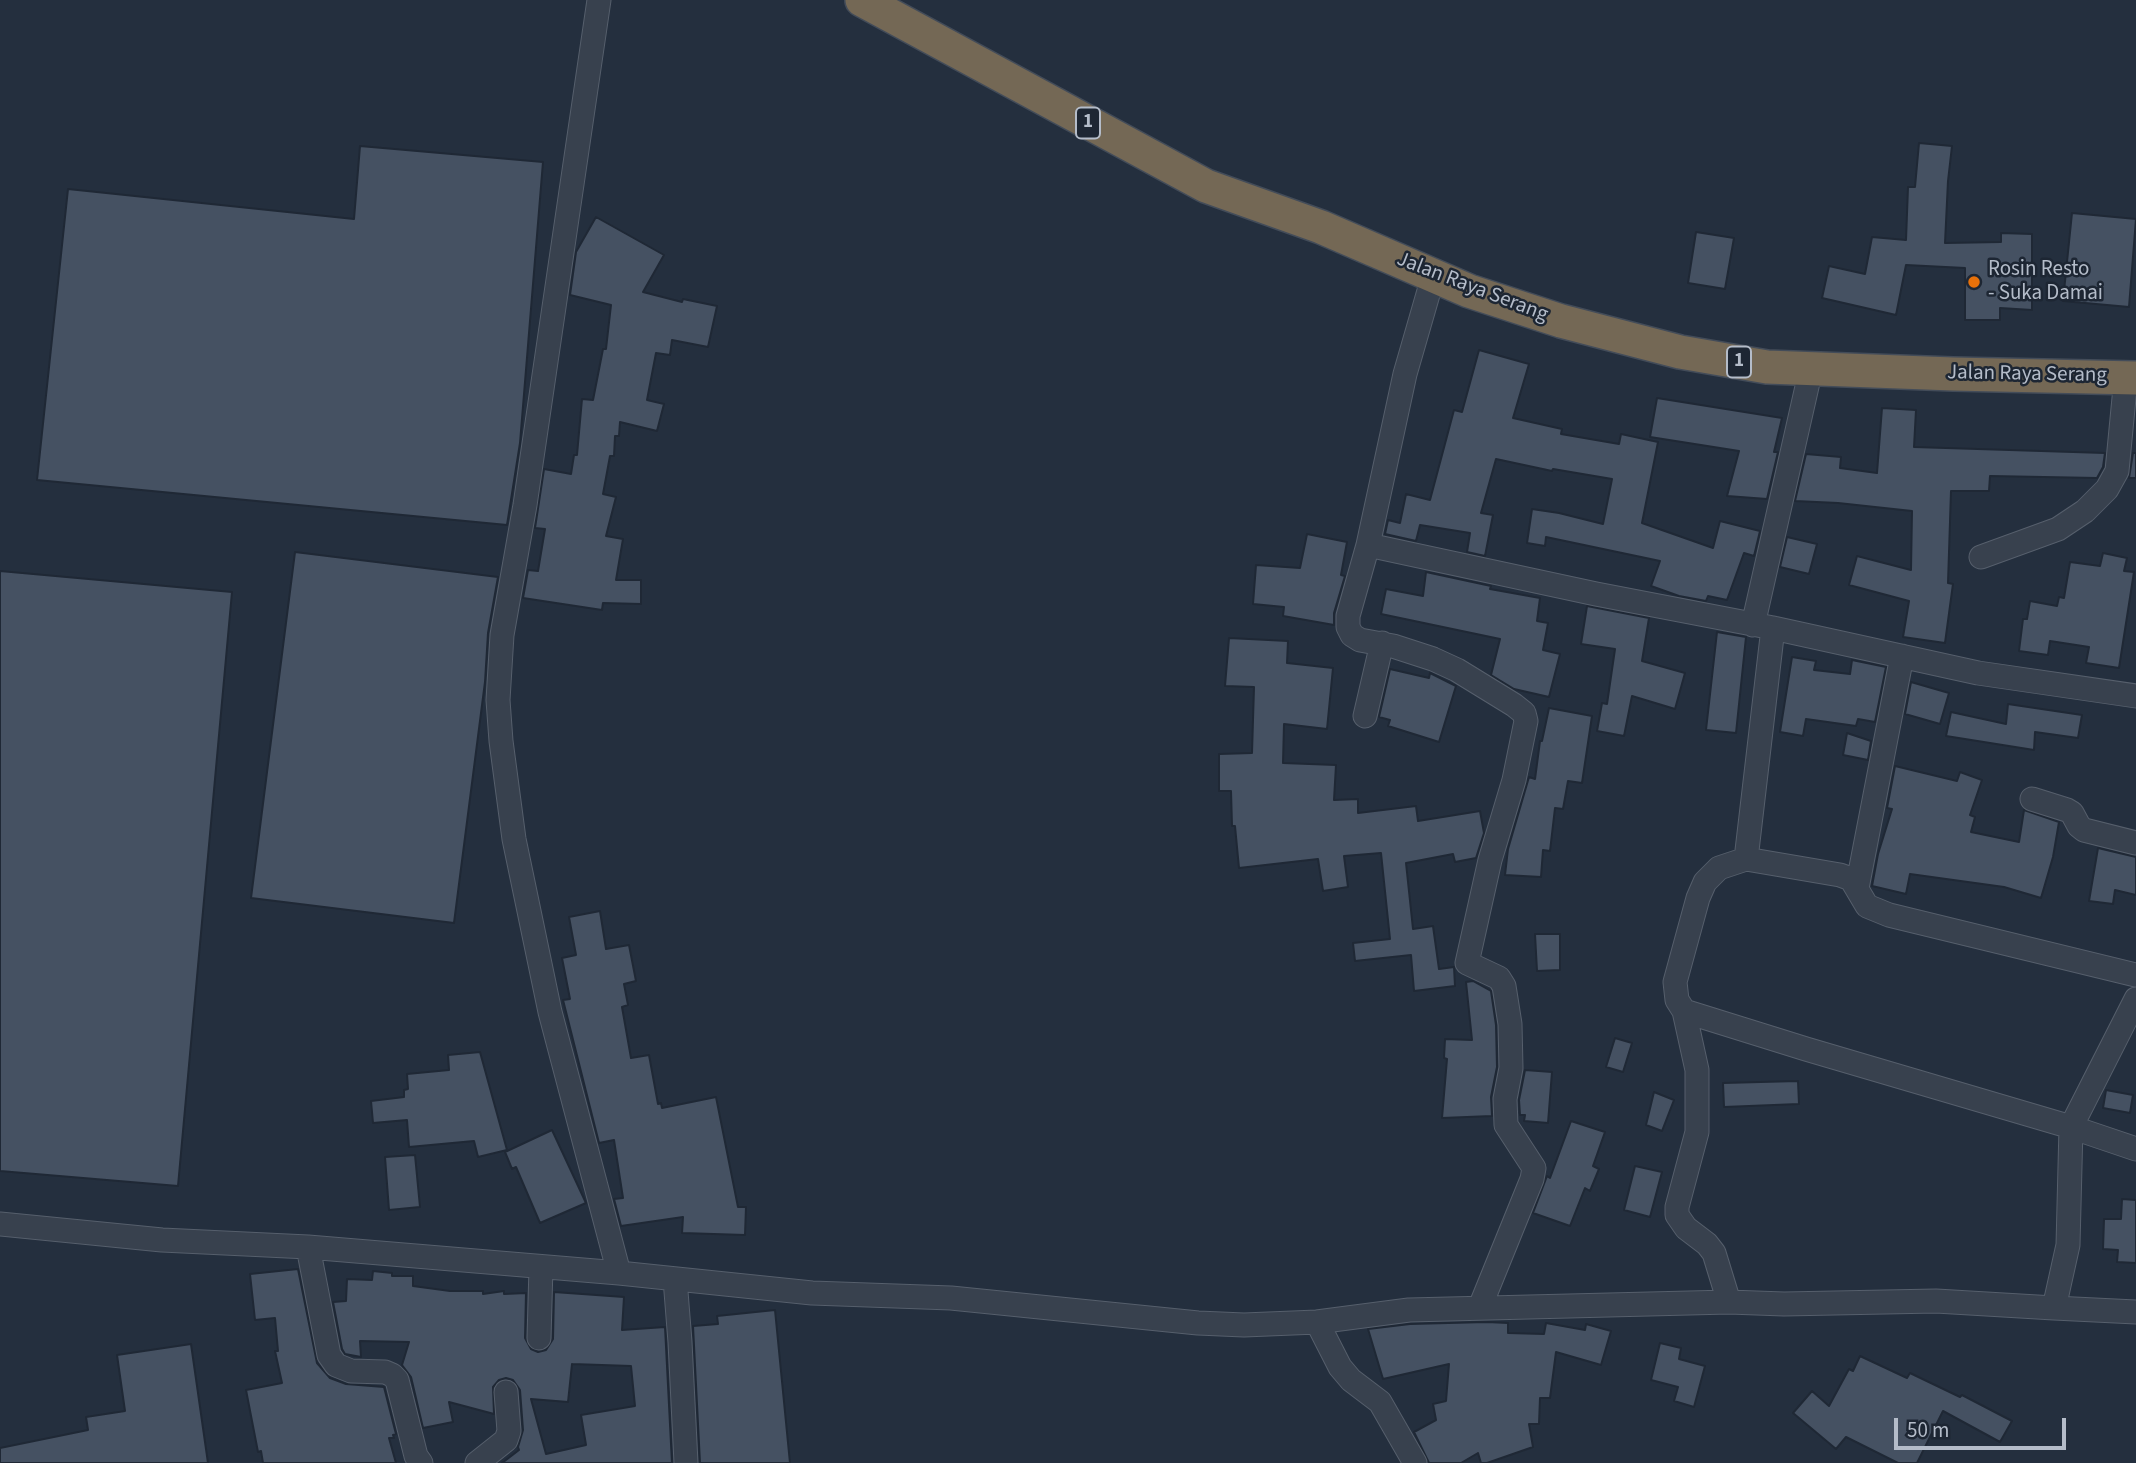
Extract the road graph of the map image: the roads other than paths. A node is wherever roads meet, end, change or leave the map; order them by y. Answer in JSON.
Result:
{"nodes":[{"id":1,"x":599,"y":0,"type":"edge"},
{"id":2,"x":862,"y":0,"type":"edge"},
{"id":3,"x":1433,"y":277,"type":"junction"},
{"id":4,"x":1811,"y":369,"type":"junction"},
{"id":5,"x":2131,"y":377,"type":"edge"},
{"id":6,"x":1368,"y":545,"type":"junction"},
{"id":7,"x":1981,"y":557,"type":"dead end"},
{"id":8,"x":1763,"y":626,"type":"junction"},
{"id":9,"x":1382,"y":643,"type":"junction"},
{"id":10,"x":1902,"y":656,"type":"junction"},
{"id":11,"x":2136,"y":696,"type":"edge"},
{"id":12,"x":1365,"y":716,"type":"dead end"},
{"id":13,"x":2032,"y":799,"type":"dead end"},
{"id":14,"x":2136,"y":843,"type":"edge"},
{"id":15,"x":1746,"y":859,"type":"junction"},
{"id":16,"x":1857,"y":888,"type":"junction"},
{"id":17,"x":2136,"y":975,"type":"edge"},
{"id":18,"x":2136,"y":999,"type":"edge"},
{"id":19,"x":1684,"y":1011,"type":"junction"},
{"id":20,"x":2071,"y":1127,"type":"junction"},
{"id":21,"x":2136,"y":1149,"type":"edge"},
{"id":22,"x":0,"y":1224,"type":"edge"},
{"id":23,"x":308,"y":1247,"type":"junction"},
{"id":24,"x":541,"y":1267,"type":"junction"},
{"id":25,"x":619,"y":1273,"type":"junction"},
{"id":26,"x":675,"y":1279,"type":"junction"},
{"id":27,"x":1729,"y":1302,"type":"junction"},
{"id":28,"x":1480,"y":1307,"type":"junction"},
{"id":29,"x":2054,"y":1308,"type":"junction"},
{"id":30,"x":2136,"y":1312,"type":"edge"},
{"id":31,"x":1327,"y":1320,"type":"junction"},
{"id":32,"x":539,"y":1338,"type":"dead end"},
{"id":33,"x":506,"y":1392,"type":"dead end"},
{"id":34,"x":421,"y":1463,"type":"edge"},
{"id":35,"x":477,"y":1463,"type":"edge"},
{"id":36,"x":686,"y":1463,"type":"edge"},
{"id":37,"x":1415,"y":1463,"type":"edge"}],
"edges":[{"from":1,"to":25,"type":"street"},
{"from":2,"to":3,"type":"highway","name":"Jalan Raya Serang","number":"1"},
{"from":3,"to":4,"type":"highway","name":"Jalan Raya Serang","number":"1"},
{"from":3,"to":6,"type":"street"},
{"from":4,"to":5,"type":"highway","name":"Jalan Raya Serang","number":"1"},
{"from":4,"to":8,"type":"street"},
{"from":5,"to":7,"type":"street"},
{"from":6,"to":8,"type":"street"},
{"from":6,"to":9,"type":"street"},
{"from":8,"to":10,"type":"street"},
{"from":8,"to":15,"type":"street"},
{"from":9,"to":12,"type":"street"},
{"from":9,"to":28,"type":"street"},
{"from":10,"to":11,"type":"street"},
{"from":10,"to":16,"type":"street"},
{"from":13,"to":14,"type":"street"},
{"from":15,"to":16,"type":"street"},
{"from":15,"to":19,"type":"street"},
{"from":16,"to":17,"type":"street"},
{"from":18,"to":20,"type":"street"},
{"from":19,"to":20,"type":"street"},
{"from":19,"to":27,"type":"street"},
{"from":20,"to":21,"type":"street"},
{"from":20,"to":29,"type":"street"},
{"from":22,"to":23,"type":"street"},
{"from":23,"to":24,"type":"street"},
{"from":23,"to":34,"type":"street"},
{"from":24,"to":25,"type":"street"},
{"from":24,"to":32,"type":"street"},
{"from":25,"to":26,"type":"street"},
{"from":26,"to":31,"type":"street"},
{"from":26,"to":36,"type":"street"},
{"from":27,"to":28,"type":"street"},
{"from":27,"to":29,"type":"street"},
{"from":28,"to":31,"type":"street"},
{"from":29,"to":30,"type":"street"},
{"from":31,"to":37,"type":"street"},
{"from":33,"to":35,"type":"street"}]}
